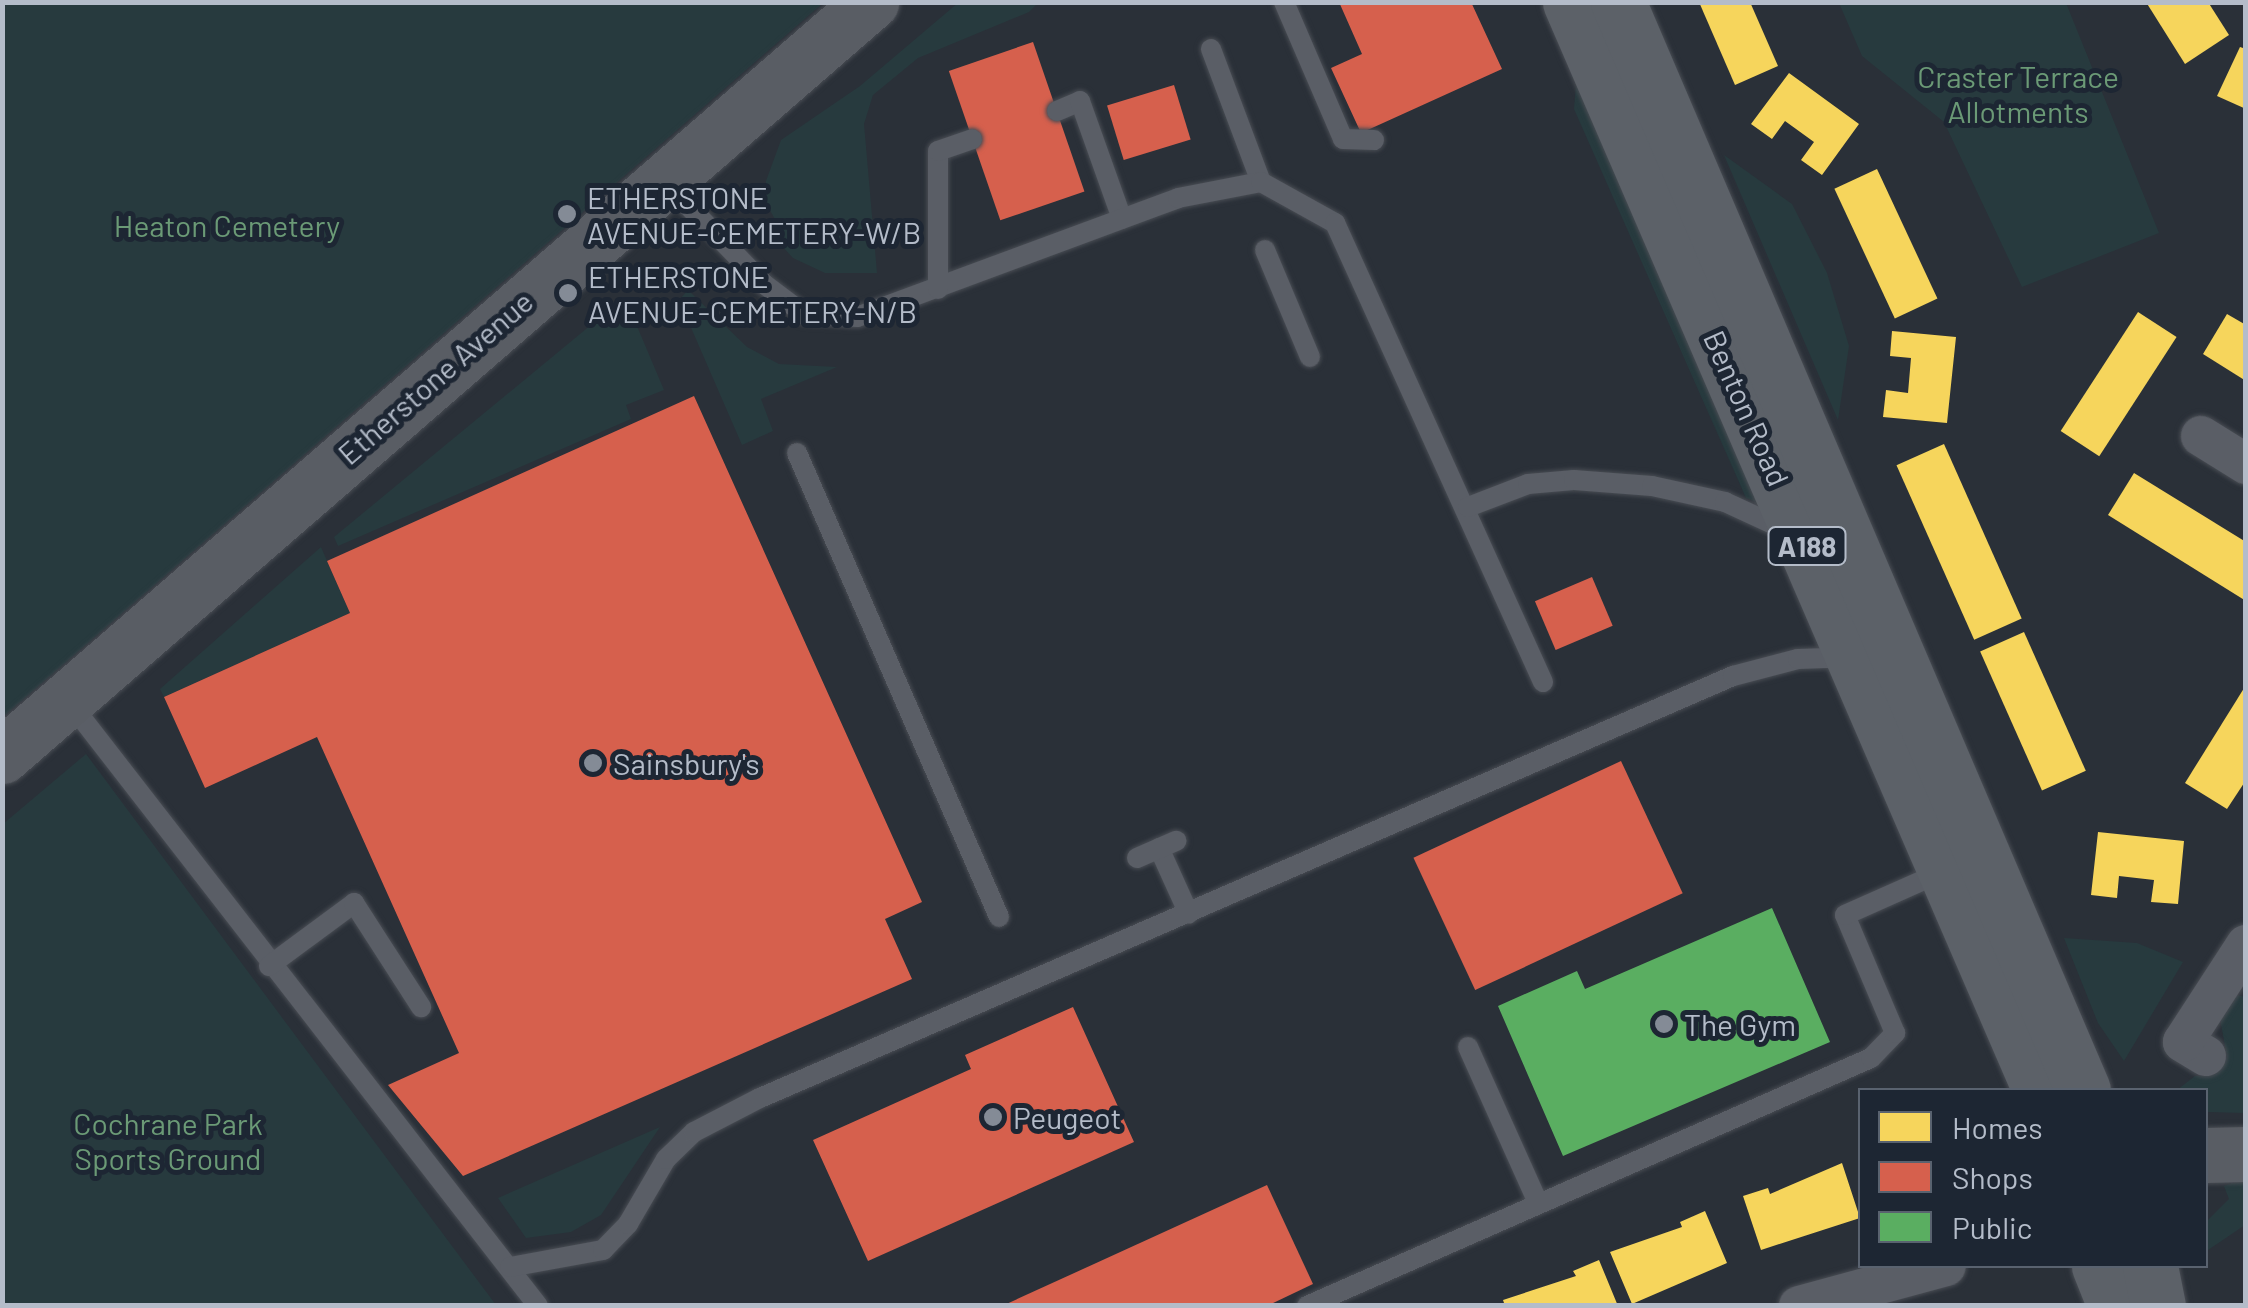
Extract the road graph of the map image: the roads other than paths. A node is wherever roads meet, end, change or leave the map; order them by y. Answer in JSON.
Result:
{"nodes":[{"id":1,"x":870,"y":2,"type":"edge"},
{"id":2,"x":1284,"y":2,"type":"edge"},
{"id":3,"x":1570,"y":2,"type":"edge"},
{"id":4,"x":1618,"y":2,"type":"edge"},
{"id":5,"x":1211,"y":49,"type":"dead end"},
{"id":6,"x":1056,"y":112,"type":"dead end"},
{"id":7,"x":972,"y":139,"type":"dead end"},
{"id":8,"x":1374,"y":140,"type":"dead end"},
{"id":9,"x":662,"y":179,"type":"junction"},
{"id":10,"x":1261,"y":182,"type":"junction"},
{"id":11,"x":1122,"y":219,"type":"junction"},
{"id":12,"x":1265,"y":250,"type":"dead end"},
{"id":13,"x":938,"y":289,"type":"junction"},
{"id":14,"x":1310,"y":358,"type":"dead end"},
{"id":15,"x":2201,"y":436,"type":"dead end"},
{"id":16,"x":797,"y":454,"type":"dead end"},
{"id":17,"x":2246,"y":464,"type":"edge"},
{"id":18,"x":1468,"y":508,"type":"junction"},
{"id":19,"x":1804,"y":538,"type":"junction"},
{"id":20,"x":1864,"y":676,"type":"junction"},
{"id":21,"x":1542,"y":682,"type":"dead end"},
{"id":22,"x":67,"y":700,"type":"junction"},
{"id":23,"x":2,"y":756,"type":"edge"},
{"id":24,"x":1137,"y":858,"type":"dead end"},
{"id":25,"x":1947,"y":870,"type":"junction"},
{"id":26,"x":1189,"y":914,"type":"junction"},
{"id":27,"x":999,"y":917,"type":"dead end"},
{"id":28,"x":2246,"y":945,"type":"edge"},
{"id":29,"x":269,"y":966,"type":"junction"},
{"id":30,"x":421,"y":1008,"type":"dead end"},
{"id":31,"x":1468,"y":1047,"type":"dead end"},
{"id":32,"x":2206,"y":1056,"type":"dead end"},
{"id":33,"x":2039,"y":1088,"type":"edge"},
{"id":34,"x":2082,"y":1088,"type":"edge"},
{"id":35,"x":2246,"y":1154,"type":"edge"},
{"id":36,"x":2208,"y":1155,"type":"edge"},
{"id":37,"x":1538,"y":1203,"type":"junction"},
{"id":38,"x":510,"y":1267,"type":"junction"},
{"id":39,"x":1939,"y":1268,"type":"edge"},
{"id":40,"x":2100,"y":1268,"type":"edge"},
{"id":41,"x":2150,"y":1268,"type":"edge"},
{"id":42,"x":538,"y":1306,"type":"edge"},
{"id":43,"x":1306,"y":1306,"type":"edge"},
{"id":44,"x":1799,"y":1306,"type":"edge"},
{"id":45,"x":2115,"y":1306,"type":"edge"},
{"id":46,"x":2158,"y":1306,"type":"edge"}],
"edges":[{"from":1,"to":9,"type":"street","name":"Etherstone Avenue"},
{"from":2,"to":8,"type":"lane"},
{"from":3,"to":19,"type":"main road","name":"Benton Road","number":"A188"},
{"from":4,"to":34,"type":"main road","name":"Benton Road","number":"A188"},
{"from":5,"to":10,"type":"lane"},
{"from":6,"to":11,"type":"lane"},
{"from":7,"to":13,"type":"lane"},
{"from":9,"to":13,"type":"lane"},
{"from":9,"to":22,"type":"street","name":"Etherstone Avenue"},
{"from":10,"to":11,"type":"lane"},
{"from":10,"to":18,"type":"lane"},
{"from":11,"to":13,"type":"lane"},
{"from":12,"to":14,"type":"lane"},
{"from":15,"to":17,"type":"street"},
{"from":16,"to":27,"type":"lane"},
{"from":18,"to":19,"type":"lane"},
{"from":18,"to":21,"type":"lane"},
{"from":19,"to":20,"type":"main road","name":"Benton Road","number":"A188"},
{"from":20,"to":25,"type":"main road","name":"Benton Road","number":"A188"},
{"from":20,"to":26,"type":"lane"},
{"from":22,"to":23,"type":"street","name":"Etherstone Avenue"},
{"from":22,"to":29,"type":"lane"},
{"from":24,"to":26,"type":"lane"},
{"from":25,"to":33,"type":"main road","name":"Benton Road","number":"A188"},
{"from":25,"to":37,"type":"lane"},
{"from":26,"to":38,"type":"lane"},
{"from":28,"to":32,"type":"street"},
{"from":29,"to":30,"type":"lane"},
{"from":29,"to":38,"type":"lane"},
{"from":31,"to":37,"type":"lane"},
{"from":35,"to":36,"type":"street"},
{"from":37,"to":43,"type":"lane"},
{"from":38,"to":42,"type":"lane"},
{"from":39,"to":44,"type":"street"},
{"from":40,"to":45,"type":"main road"},
{"from":41,"to":46,"type":"main road"}]}
